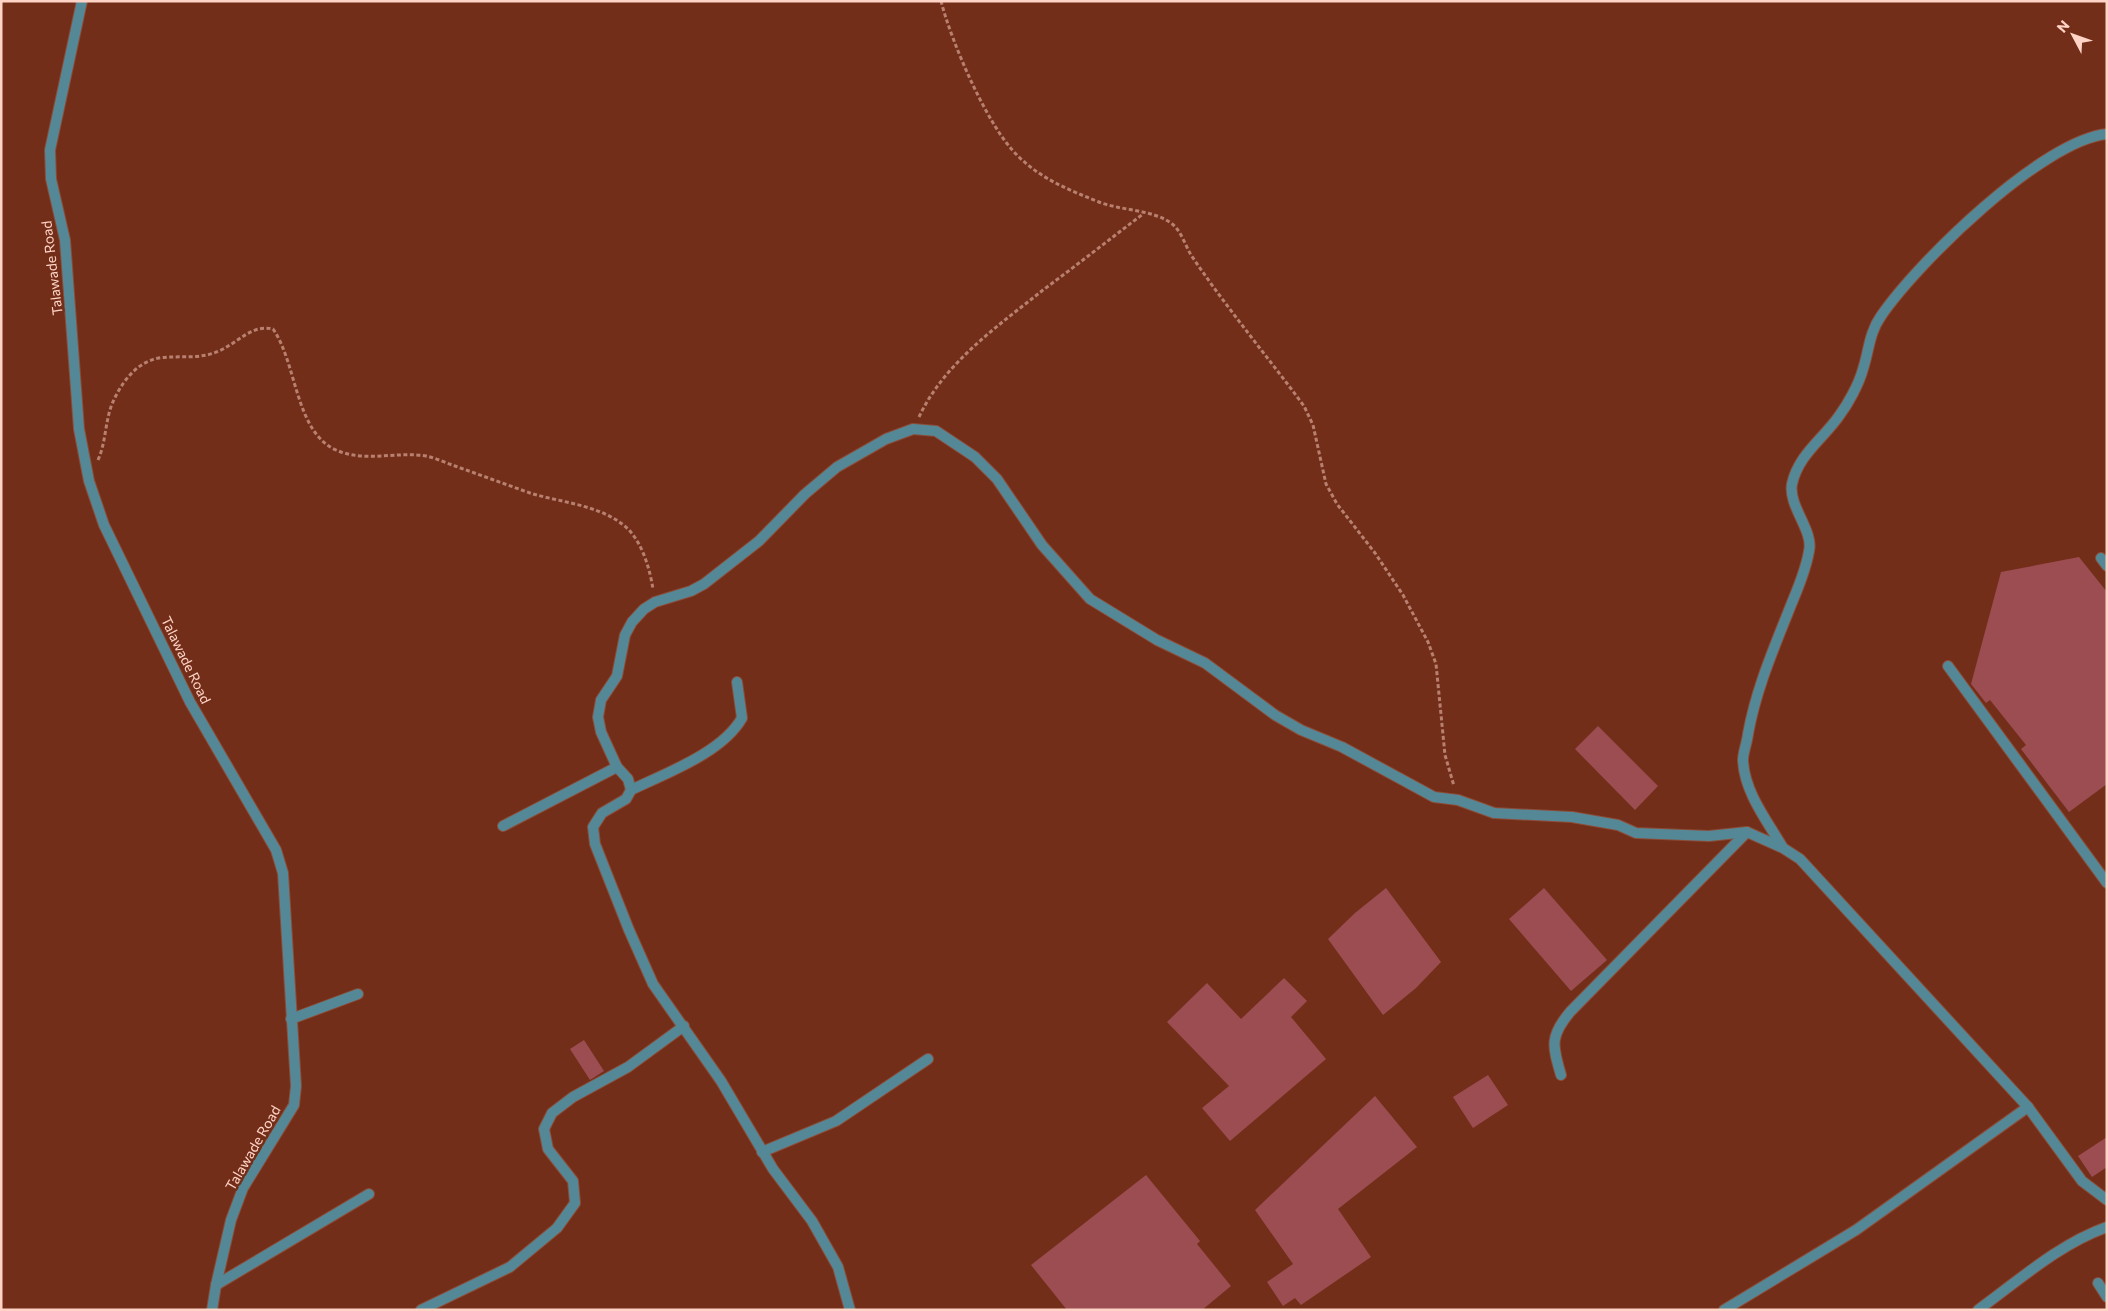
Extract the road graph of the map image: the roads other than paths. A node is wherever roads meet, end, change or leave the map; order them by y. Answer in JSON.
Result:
{"nodes":[{"id":1,"x":82,"y":1,"type":"edge"},
{"id":2,"x":2107,"y":134,"type":"edge"},
{"id":3,"x":1948,"y":666,"type":"dead end"},
{"id":4,"x":737,"y":682,"type":"dead end"},
{"id":5,"x":617,"y":767,"type":"junction"},
{"id":6,"x":631,"y":790,"type":"junction"},
{"id":7,"x":503,"y":826,"type":"dead end"},
{"id":8,"x":1747,"y":832,"type":"junction"},
{"id":9,"x":1783,"y":848,"type":"junction"},
{"id":10,"x":2107,"y":883,"type":"edge"},
{"id":11,"x":358,"y":994,"type":"dead end"},
{"id":12,"x":291,"y":1018,"type":"junction"},
{"id":13,"x":684,"y":1026,"type":"junction"},
{"id":14,"x":928,"y":1058,"type":"dead end"},
{"id":15,"x":1561,"y":1075,"type":"dead end"},
{"id":16,"x":2028,"y":1107,"type":"junction"},
{"id":17,"x":762,"y":1152,"type":"junction"},
{"id":18,"x":369,"y":1194,"type":"dead end"},
{"id":19,"x":2107,"y":1200,"type":"edge"},
{"id":20,"x":2107,"y":1228,"type":"edge"},
{"id":21,"x":2098,"y":1283,"type":"dead end"},
{"id":22,"x":216,"y":1285,"type":"junction"},
{"id":23,"x":2107,"y":1297,"type":"edge"},
{"id":24,"x":421,"y":1309,"type":"edge"},
{"id":25,"x":212,"y":1310,"type":"edge"},
{"id":26,"x":850,"y":1310,"type":"edge"},
{"id":27,"x":1724,"y":1310,"type":"edge"},
{"id":28,"x":1978,"y":1310,"type":"edge"}],
"edges":[{"from":1,"to":12,"type":"street","name":"Talawade Road"},
{"from":2,"to":9,"type":"street"},
{"from":3,"to":10,"type":"street"},
{"from":4,"to":6,"type":"street"},
{"from":5,"to":6,"type":"street"},
{"from":5,"to":7,"type":"street"},
{"from":5,"to":8,"type":"street"},
{"from":6,"to":13,"type":"street"},
{"from":8,"to":9,"type":"street"},
{"from":8,"to":15,"type":"street"},
{"from":9,"to":16,"type":"street"},
{"from":11,"to":12,"type":"street"},
{"from":12,"to":22,"type":"street","name":"Talawade Road"},
{"from":13,"to":17,"type":"street"},
{"from":13,"to":24,"type":"street"},
{"from":14,"to":17,"type":"street"},
{"from":16,"to":19,"type":"street"},
{"from":16,"to":27,"type":"street"},
{"from":17,"to":26,"type":"street"},
{"from":18,"to":22,"type":"street"},
{"from":20,"to":28,"type":"street"},
{"from":21,"to":23,"type":"street"},
{"from":22,"to":25,"type":"street","name":"Talawade Road"}]}
